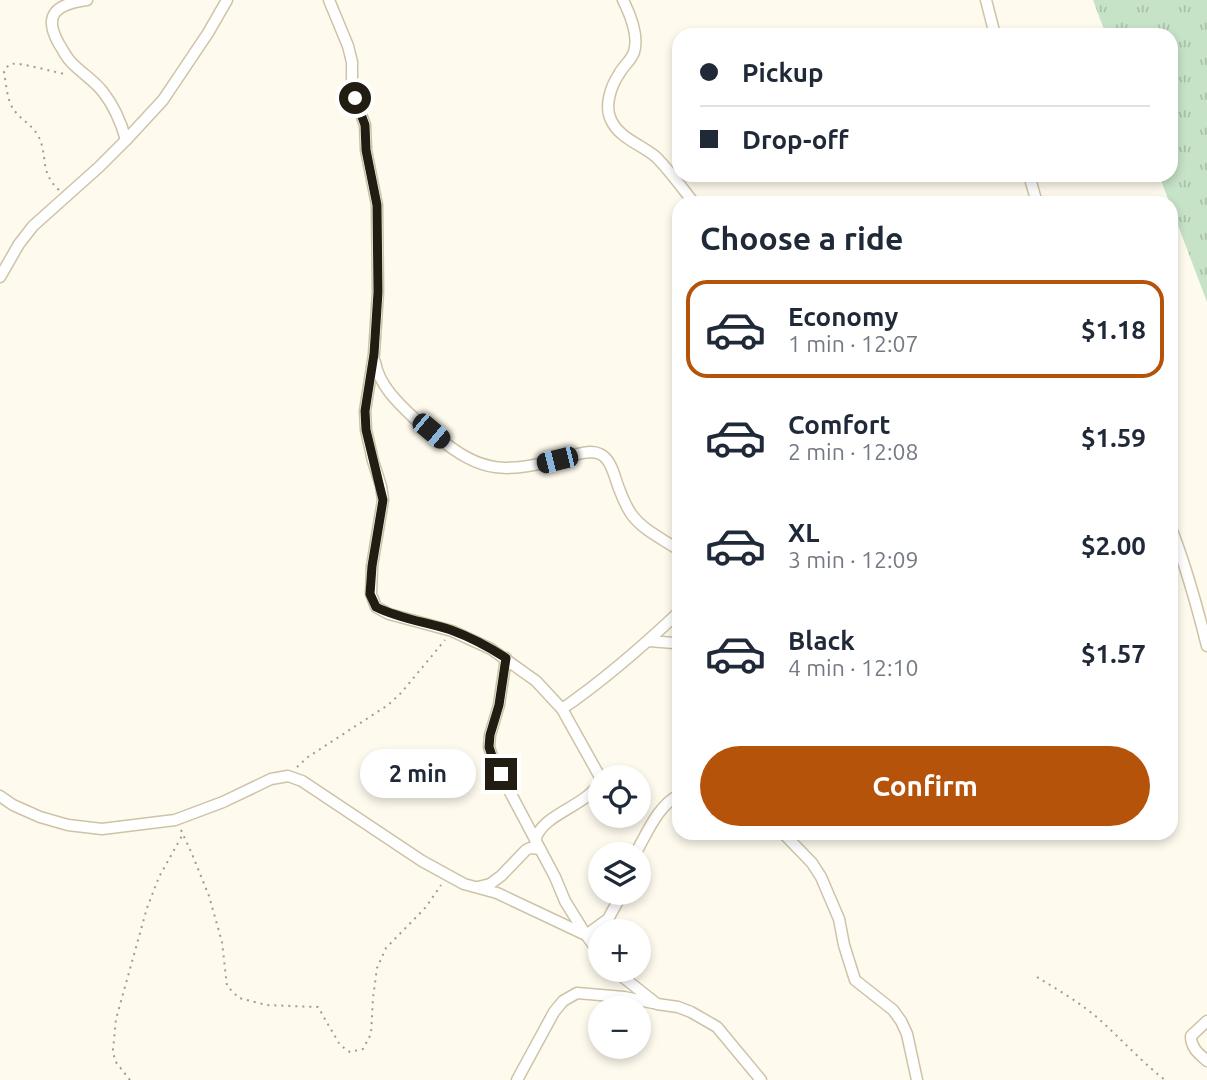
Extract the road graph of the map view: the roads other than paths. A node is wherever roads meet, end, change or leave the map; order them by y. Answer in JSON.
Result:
{"nodes":[{"id":1,"x":87,"y":0,"type":"edge"},
{"id":2,"x":227,"y":0,"type":"edge"},
{"id":3,"x":329,"y":0,"type":"edge"},
{"id":4,"x":623,"y":0,"type":"edge"},
{"id":5,"x":986,"y":0,"type":"edge"},
{"id":6,"x":993,"y":28,"type":"edge"},
{"id":7,"x":126,"y":140,"type":"junction"},
{"id":8,"x":672,"y":176,"type":"edge"},
{"id":9,"x":677,"y":182,"type":"edge"},
{"id":10,"x":688,"y":196,"type":"edge"},
{"id":11,"x":0,"y":277,"type":"edge"},
{"id":12,"x":374,"y":354,"type":"junction"},
{"id":13,"x":1178,"y":545,"type":"edge"},
{"id":14,"x":672,"y":546,"type":"edge"},
{"id":15,"x":672,"y":618,"type":"edge"},
{"id":16,"x":649,"y":641,"type":"junction"},
{"id":17,"x":672,"y":643,"type":"edge"},
{"id":18,"x":1207,"y":646,"type":"edge"},
{"id":19,"x":506,"y":658,"type":"junction"},
{"id":20,"x":562,"y":709,"type":"junction"},
{"id":21,"x":593,"y":765,"type":"edge"},
{"id":22,"x":588,"y":795,"type":"edge"},
{"id":23,"x":0,"y":796,"type":"edge"},
{"id":24,"x":672,"y":798,"type":"edge"},
{"id":25,"x":790,"y":840,"type":"edge"},
{"id":26,"x":642,"y":842,"type":"edge"},
{"id":27,"x":537,"y":845,"type":"junction"},
{"id":28,"x":476,"y":887,"type":"junction"},
{"id":29,"x":615,"y":905,"type":"edge"},
{"id":30,"x":586,"y":935,"type":"junction"},
{"id":31,"x":588,"y":938,"type":"edge"},
{"id":32,"x":630,"y":982,"type":"edge"},
{"id":33,"x":657,"y":1003,"type":"junction"},
{"id":34,"x":1207,"y":1021,"type":"edge"},
{"id":35,"x":1207,"y":1060,"type":"edge"},
{"id":36,"x":517,"y":1080,"type":"edge"},
{"id":37,"x":761,"y":1080,"type":"edge"},
{"id":38,"x":917,"y":1080,"type":"edge"}],
"edges":[{"from":1,"to":7,"type":"street"},
{"from":2,"to":7,"type":"street"},
{"from":3,"to":12,"type":"street"},
{"from":4,"to":8,"type":"street"},
{"from":5,"to":6,"type":"street"},
{"from":7,"to":11,"type":"street"},
{"from":9,"to":10,"type":"street"},
{"from":12,"to":14,"type":"street"},
{"from":12,"to":19,"type":"street"},
{"from":13,"to":18,"type":"street"},
{"from":15,"to":16,"type":"street"},
{"from":16,"to":17,"type":"street"},
{"from":16,"to":20,"type":"street"},
{"from":19,"to":20,"type":"street"},
{"from":19,"to":27,"type":"street"},
{"from":20,"to":21,"type":"street"},
{"from":22,"to":27,"type":"street"},
{"from":23,"to":28,"type":"street"},
{"from":24,"to":26,"type":"street"},
{"from":25,"to":38,"type":"street"},
{"from":27,"to":28,"type":"street"},
{"from":27,"to":30,"type":"street"},
{"from":28,"to":30,"type":"street"},
{"from":29,"to":30,"type":"street"},
{"from":30,"to":31,"type":"street"},
{"from":32,"to":33,"type":"street"},
{"from":33,"to":36,"type":"street"},
{"from":33,"to":37,"type":"street"},
{"from":34,"to":35,"type":"street"}]}
